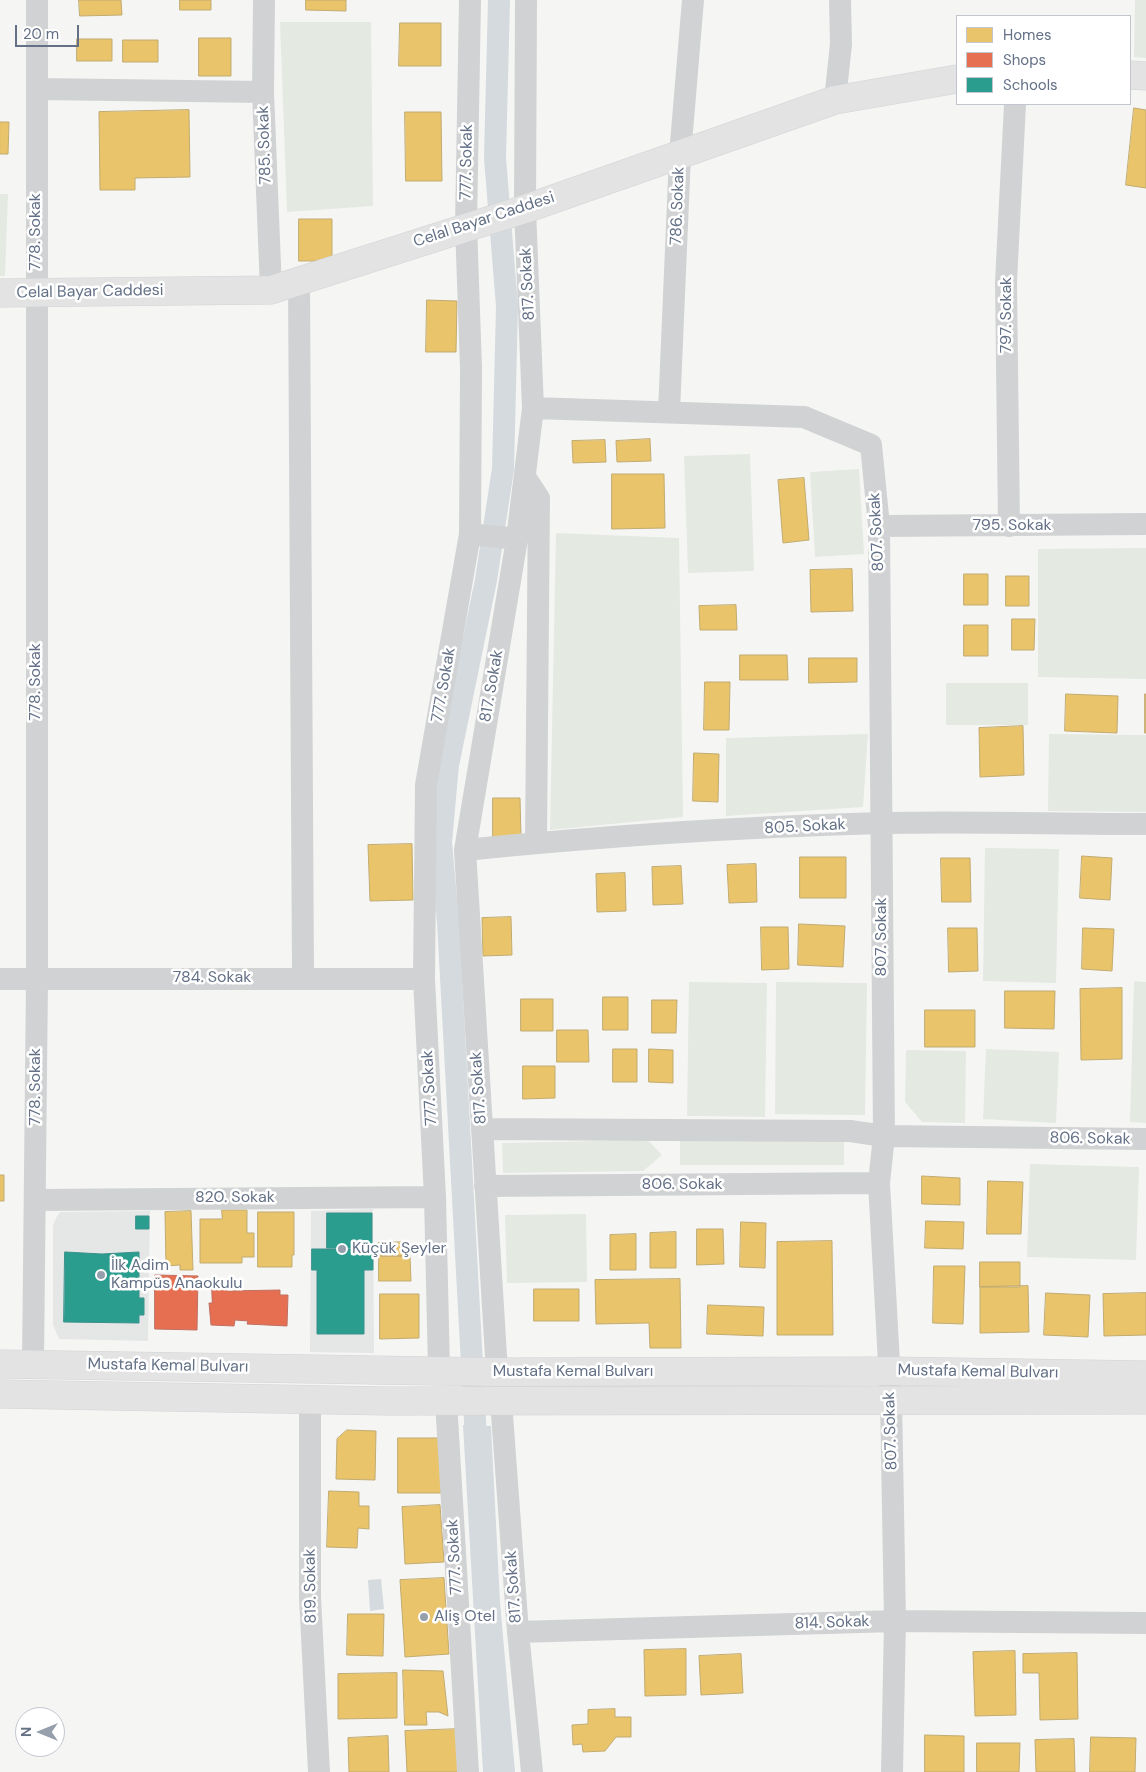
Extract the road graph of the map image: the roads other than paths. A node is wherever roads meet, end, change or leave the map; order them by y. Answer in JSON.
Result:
{"nodes":[{"id":1,"x":37,"y":0,"type":"edge"},
{"id":2,"x":264,"y":0,"type":"edge"},
{"id":3,"x":470,"y":0,"type":"edge"},
{"id":4,"x":526,"y":0,"type":"edge"},
{"id":5,"x":693,"y":0,"type":"edge"},
{"id":6,"x":840,"y":0,"type":"edge"},
{"id":7,"x":1131,"y":75,"type":"edge"},
{"id":8,"x":1146,"y":76,"type":"edge"},
{"id":9,"x":956,"y":79,"type":"edge"},
{"id":10,"x":37,"y":89,"type":"junction"},
{"id":11,"x":263,"y":92,"type":"junction"},
{"id":12,"x":834,"y":100,"type":"junction"},
{"id":13,"x":1015,"y":105,"type":"edge"},
{"id":14,"x":680,"y":155,"type":"junction"},
{"id":15,"x":524,"y":209,"type":"junction"},
{"id":16,"x":466,"y":226,"type":"junction"},
{"id":17,"x":299,"y":281,"type":"junction"},
{"id":18,"x":271,"y":290,"type":"junction"},
{"id":19,"x":35,"y":292,"type":"junction"},
{"id":20,"x":0,"y":293,"type":"edge"},
{"id":21,"x":533,"y":408,"type":"junction"},
{"id":22,"x":669,"y":412,"type":"junction"},
{"id":23,"x":524,"y":477,"type":"junction"},
{"id":24,"x":1146,"y":524,"type":"edge"},
{"id":25,"x":879,"y":526,"type":"junction"},
{"id":26,"x":1009,"y":526,"type":"junction"},
{"id":27,"x":470,"y":534,"type":"junction"},
{"id":28,"x":517,"y":538,"type":"junction"},
{"id":29,"x":882,"y":823,"type":"junction"},
{"id":30,"x":1146,"y":824,"type":"edge"},
{"id":31,"x":536,"y":843,"type":"junction"},
{"id":32,"x":464,"y":850,"type":"junction"},
{"id":33,"x":37,"y":978,"type":"junction"},
{"id":34,"x":303,"y":978,"type":"junction"},
{"id":35,"x":0,"y":979,"type":"edge"},
{"id":36,"x":424,"y":979,"type":"junction"},
{"id":37,"x":482,"y":1129,"type":"junction"},
{"id":38,"x":884,"y":1136,"type":"junction"},
{"id":39,"x":1146,"y":1139,"type":"edge"},
{"id":40,"x":879,"y":1183,"type":"junction"},
{"id":41,"x":485,"y":1186,"type":"junction"},
{"id":42,"x":435,"y":1197,"type":"junction"},
{"id":43,"x":36,"y":1200,"type":"junction"},
{"id":44,"x":33,"y":1363,"type":"junction"},
{"id":45,"x":0,"y":1364,"type":"edge"},
{"id":46,"x":439,"y":1370,"type":"junction"},
{"id":47,"x":889,"y":1371,"type":"junction"},
{"id":48,"x":497,"y":1372,"type":"junction"},
{"id":49,"x":1146,"y":1375,"type":"edge"},
{"id":50,"x":0,"y":1394,"type":"edge"},
{"id":51,"x":891,"y":1399,"type":"junction"},
{"id":52,"x":310,"y":1400,"type":"junction"},
{"id":53,"x":1146,"y":1400,"type":"edge"},
{"id":54,"x":446,"y":1401,"type":"junction"},
{"id":55,"x":501,"y":1401,"type":"junction"},
{"id":56,"x":895,"y":1621,"type":"junction"},
{"id":57,"x":1146,"y":1623,"type":"edge"},
{"id":58,"x":518,"y":1632,"type":"junction"},
{"id":59,"x":319,"y":1772,"type":"edge"},
{"id":60,"x":468,"y":1772,"type":"edge"},
{"id":61,"x":532,"y":1772,"type":"edge"},
{"id":62,"x":892,"y":1772,"type":"edge"}],
"edges":[{"from":1,"to":10,"type":"street","name":"778. Sokak"},
{"from":2,"to":11,"type":"street","name":"785. Sokak"},
{"from":3,"to":16,"type":"street","name":"777. Sokak"},
{"from":4,"to":15,"type":"street","name":"817. Sokak"},
{"from":5,"to":14,"type":"street","name":"786. Sokak"},
{"from":6,"to":12,"type":"street"},
{"from":7,"to":8,"type":"main road"},
{"from":9,"to":12,"type":"main road","name":"Celal Bayar Caddesi"},
{"from":10,"to":11,"type":"street"},
{"from":10,"to":19,"type":"street","name":"778. Sokak"},
{"from":11,"to":18,"type":"street","name":"785. Sokak"},
{"from":12,"to":14,"type":"main road","name":"Celal Bayar Caddesi"},
{"from":13,"to":26,"type":"street","name":"797. Sokak"},
{"from":14,"to":15,"type":"main road","name":"Celal Bayar Caddesi"},
{"from":14,"to":22,"type":"street","name":"786. Sokak"},
{"from":15,"to":16,"type":"main road","name":"Celal Bayar Caddesi"},
{"from":15,"to":21,"type":"street","name":"817. Sokak"},
{"from":16,"to":17,"type":"main road","name":"Celal Bayar Caddesi"},
{"from":16,"to":27,"type":"street","name":"777. Sokak"},
{"from":17,"to":18,"type":"main road","name":"Celal Bayar Caddesi"},
{"from":17,"to":34,"type":"street"},
{"from":18,"to":19,"type":"main road","name":"Celal Bayar Caddesi"},
{"from":19,"to":20,"type":"main road","name":"Celal Bayar Caddesi"},
{"from":19,"to":33,"type":"street","name":"778. Sokak"},
{"from":21,"to":22,"type":"street","name":"807. Sokak"},
{"from":21,"to":23,"type":"street","name":"817. Sokak"},
{"from":22,"to":25,"type":"street","name":"807. Sokak"},
{"from":23,"to":28,"type":"street","name":"817. Sokak"},
{"from":23,"to":31,"type":"street"},
{"from":24,"to":26,"type":"street","name":"795. Sokak"},
{"from":25,"to":26,"type":"street","name":"795. Sokak"},
{"from":25,"to":29,"type":"street","name":"807. Sokak"},
{"from":27,"to":28,"type":"street"},
{"from":27,"to":36,"type":"street","name":"777. Sokak"},
{"from":28,"to":32,"type":"street","name":"817. Sokak"},
{"from":29,"to":30,"type":"street","name":"805. Sokak"},
{"from":29,"to":31,"type":"street","name":"805. Sokak"},
{"from":29,"to":38,"type":"street","name":"807. Sokak"},
{"from":31,"to":32,"type":"street","name":"805. Sokak"},
{"from":32,"to":37,"type":"street","name":"817. Sokak"},
{"from":33,"to":34,"type":"street","name":"784. Sokak"},
{"from":33,"to":35,"type":"street","name":"784. Sokak"},
{"from":33,"to":43,"type":"street","name":"778. Sokak"},
{"from":34,"to":36,"type":"street","name":"784. Sokak"},
{"from":36,"to":42,"type":"street","name":"777. Sokak"},
{"from":37,"to":38,"type":"street","name":"806. Sokak"},
{"from":37,"to":41,"type":"street","name":"817. Sokak"},
{"from":38,"to":39,"type":"street","name":"806. Sokak"},
{"from":38,"to":40,"type":"street","name":"807. Sokak"},
{"from":40,"to":41,"type":"street","name":"806. Sokak"},
{"from":40,"to":47,"type":"street","name":"807. Sokak"},
{"from":41,"to":48,"type":"street","name":"817. Sokak"},
{"from":42,"to":43,"type":"street","name":"820. Sokak"},
{"from":42,"to":46,"type":"street","name":"777. Sokak"},
{"from":43,"to":44,"type":"street","name":"778. Sokak"},
{"from":44,"to":45,"type":"main road","name":"Mustafa Kemal Bulvarı"},
{"from":44,"to":46,"type":"main road","name":"Mustafa Kemal Bulvarı"},
{"from":46,"to":48,"type":"main road","name":"Mustafa Kemal Bulvarı"},
{"from":47,"to":48,"type":"main road","name":"Mustafa Kemal Bulvarı"},
{"from":47,"to":49,"type":"main road","name":"Mustafa Kemal Bulvarı"},
{"from":47,"to":51,"type":"street","name":"807. Sokak"},
{"from":50,"to":52,"type":"main road","name":"Mustafa Kemal Bulvarı"},
{"from":51,"to":53,"type":"main road","name":"Mustafa Kemal Bulvarı"},
{"from":51,"to":55,"type":"main road","name":"Mustafa Kemal Bulvarı"},
{"from":51,"to":56,"type":"street","name":"807. Sokak"},
{"from":52,"to":54,"type":"main road","name":"Mustafa Kemal Bulvarı"},
{"from":52,"to":59,"type":"street","name":"819. Sokak"},
{"from":54,"to":55,"type":"main road","name":"Mustafa Kemal Bulvarı"},
{"from":54,"to":60,"type":"street","name":"777. Sokak"},
{"from":55,"to":58,"type":"street","name":"817. Sokak"},
{"from":56,"to":57,"type":"street","name":"814. Sokak"},
{"from":56,"to":58,"type":"street","name":"814. Sokak"},
{"from":56,"to":62,"type":"street","name":"807. Sokak"},
{"from":58,"to":61,"type":"street","name":"817. Sokak"}]}
